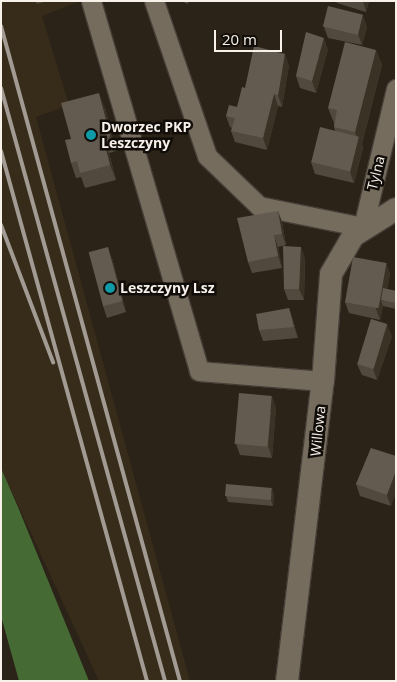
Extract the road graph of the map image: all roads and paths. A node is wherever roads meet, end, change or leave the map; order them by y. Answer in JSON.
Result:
{"nodes":[{"id":1,"x":91,"y":1,"type":"edge"},
{"id":2,"x":154,"y":1,"type":"edge"},
{"id":3,"x":396,"y":89,"type":"edge"},
{"id":4,"x":396,"y":209,"type":"edge"},
{"id":5,"x":363,"y":228,"type":"junction"},
{"id":6,"x":323,"y":381,"type":"junction"},
{"id":7,"x":287,"y":681,"type":"edge"}],
"edges":[{"from":1,"to":6,"type":"street"},
{"from":2,"to":5,"type":"street"},
{"from":3,"to":5,"type":"street","name":"Tylna"},
{"from":4,"to":5,"type":"street","name":"Willowa"},
{"from":5,"to":6,"type":"street","name":"Willowa"},
{"from":6,"to":7,"type":"street","name":"Willowa"}]}
